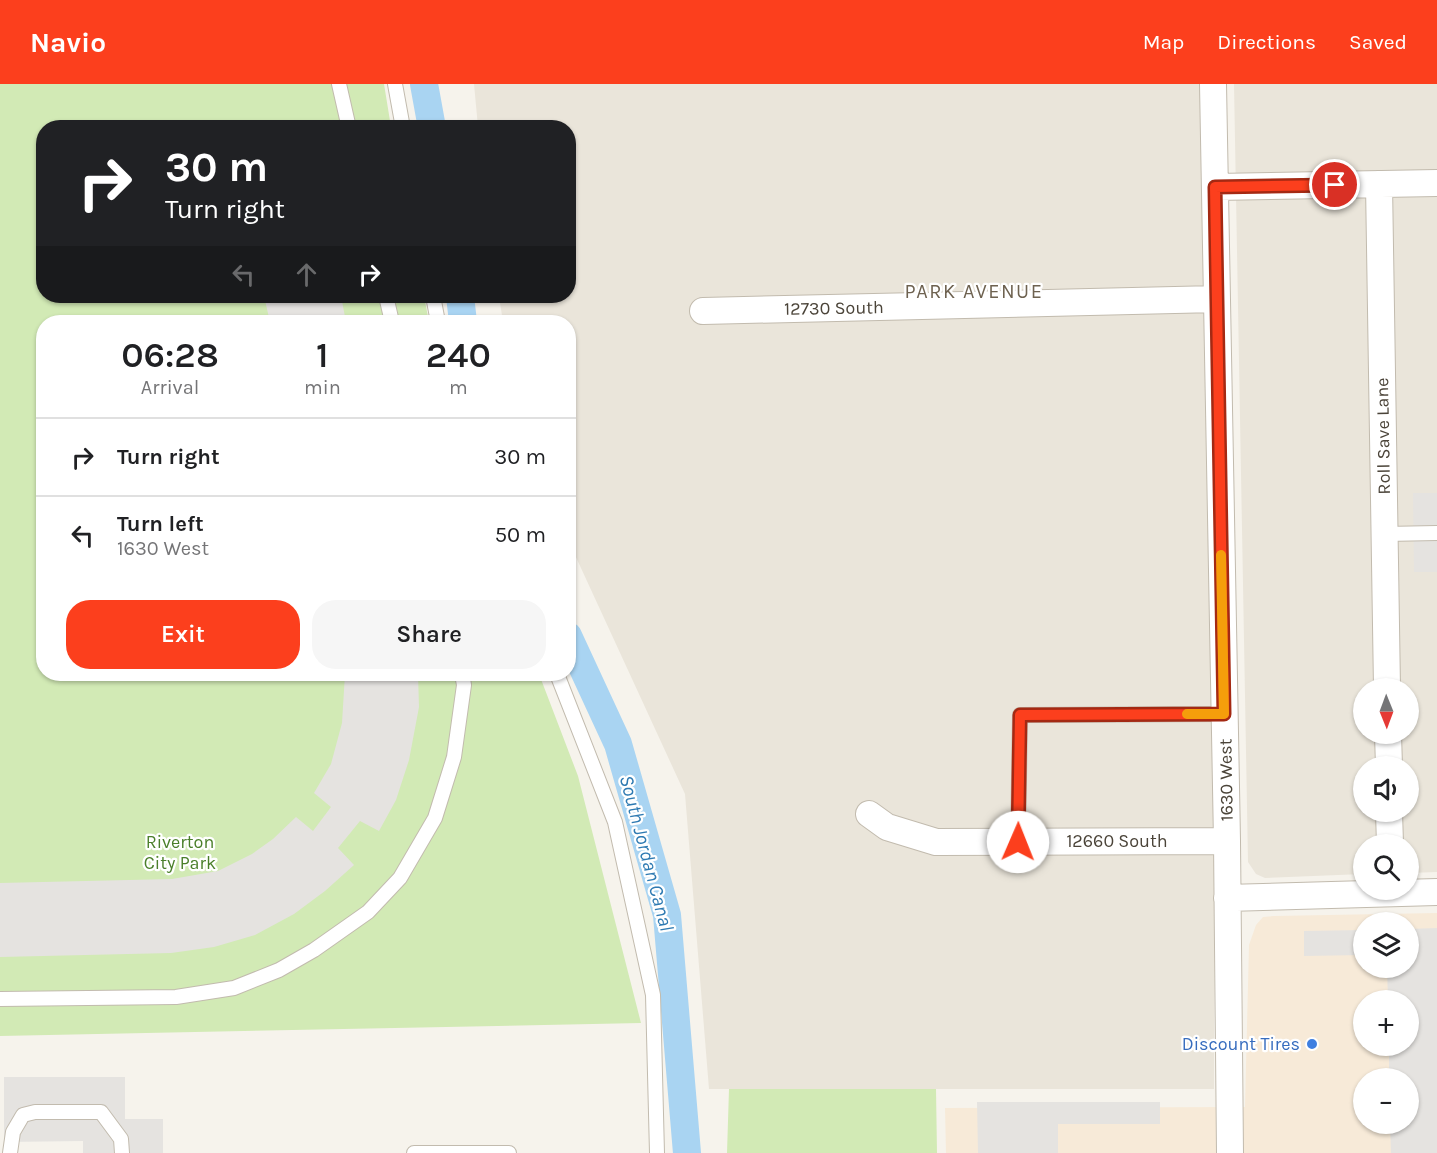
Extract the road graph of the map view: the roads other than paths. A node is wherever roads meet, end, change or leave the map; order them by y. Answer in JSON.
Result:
{"nodes":[{"id":1,"x":339,"y":84,"type":"edge"},
{"id":2,"x":395,"y":84,"type":"edge"},
{"id":3,"x":1213,"y":84,"type":"edge"},
{"id":4,"x":347,"y":120,"type":"edge"},
{"id":5,"x":402,"y":120,"type":"edge"},
{"id":6,"x":1437,"y":183,"type":"edge"},
{"id":7,"x":1379,"y":184,"type":"junction"},
{"id":8,"x":1215,"y":187,"type":"junction"},
{"id":9,"x":1217,"y":299,"type":"junction"},
{"id":10,"x":703,"y":311,"type":"dead end"},
{"id":11,"x":1437,"y":533,"type":"edge"},
{"id":12,"x":1385,"y":534,"type":"junction"},
{"id":13,"x":1387,"y":678,"type":"edge"},
{"id":14,"x":463,"y":681,"type":"edge"},
{"id":15,"x":560,"y":681,"type":"edge"},
{"id":16,"x":1224,"y":714,"type":"junction"},
{"id":17,"x":869,"y":814,"type":"dead end"},
{"id":18,"x":1227,"y":841,"type":"junction"},
{"id":19,"x":1018,"y":842,"type":"junction"},
{"id":20,"x":1419,"y":892,"type":"edge"},
{"id":21,"x":1437,"y":892,"type":"edge"},
{"id":22,"x":1353,"y":893,"type":"edge"},
{"id":23,"x":1227,"y":898,"type":"junction"},
{"id":24,"x":0,"y":999,"type":"edge"},
{"id":25,"x":10,"y":1153,"type":"edge"},
{"id":26,"x":122,"y":1153,"type":"edge"},
{"id":27,"x":405,"y":1153,"type":"edge"},
{"id":28,"x":414,"y":1153,"type":"edge"},
{"id":29,"x":509,"y":1153,"type":"edge"},
{"id":30,"x":657,"y":1153,"type":"edge"},
{"id":31,"x":1230,"y":1153,"type":"edge"}],
"edges":[{"from":1,"to":4,"type":"lane"},
{"from":2,"to":5,"type":"lane"},
{"from":3,"to":8,"type":"street","name":"1630 West"},
{"from":6,"to":7,"type":"street"},
{"from":7,"to":8,"type":"street"},
{"from":7,"to":12,"type":"street","name":"Roll Save Lane"},
{"from":8,"to":9,"type":"street","name":"1630 West"},
{"from":9,"to":10,"type":"street","name":"12730 South"},
{"from":9,"to":16,"type":"street","name":"1630 West"},
{"from":11,"to":12,"type":"lane"},
{"from":12,"to":13,"type":"street","name":"Roll Save Lane"},
{"from":14,"to":24,"type":"lane"},
{"from":15,"to":30,"type":"lane"},
{"from":16,"to":18,"type":"street","name":"1630 West"},
{"from":16,"to":19,"type":"lane"},
{"from":17,"to":19,"type":"street","name":"12660 South"},
{"from":18,"to":19,"type":"street","name":"12660 South"},
{"from":18,"to":23,"type":"street","name":"1630 West"},
{"from":20,"to":21,"type":"street"},
{"from":22,"to":23,"type":"street"},
{"from":23,"to":31,"type":"street","name":"1630 West"},
{"from":25,"to":26,"type":"lane"},
{"from":27,"to":28,"type":"lane"},
{"from":28,"to":29,"type":"lane"}]}
